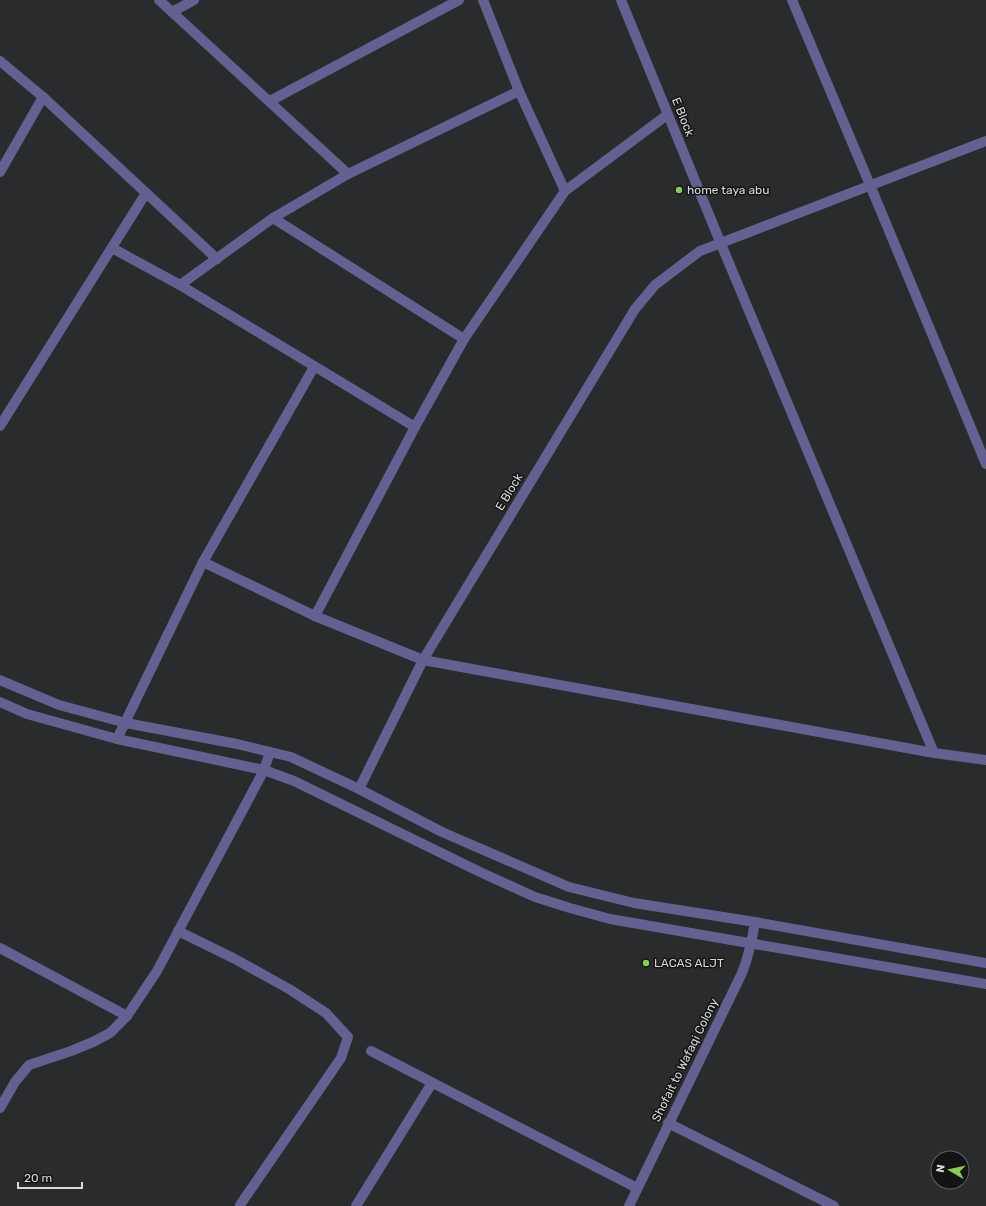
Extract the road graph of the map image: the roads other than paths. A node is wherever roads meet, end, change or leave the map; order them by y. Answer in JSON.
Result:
{"nodes":[{"id":1,"x":159,"y":0,"type":"edge"},
{"id":2,"x":194,"y":0,"type":"edge"},
{"id":3,"x":459,"y":0,"type":"edge"},
{"id":4,"x":483,"y":0,"type":"edge"},
{"id":5,"x":621,"y":0,"type":"edge"},
{"id":6,"x":792,"y":0,"type":"edge"},
{"id":7,"x":172,"y":12,"type":"junction"},
{"id":8,"x":0,"y":61,"type":"edge"},
{"id":9,"x":518,"y":91,"type":"junction"},
{"id":10,"x":43,"y":97,"type":"junction"},
{"id":11,"x":270,"y":101,"type":"junction"},
{"id":12,"x":668,"y":115,"type":"junction"},
{"id":13,"x":986,"y":141,"type":"edge"},
{"id":14,"x":0,"y":172,"type":"edge"},
{"id":15,"x":348,"y":174,"type":"junction"},
{"id":16,"x":870,"y":185,"type":"junction"},
{"id":17,"x":565,"y":191,"type":"junction"},
{"id":18,"x":146,"y":193,"type":"junction"},
{"id":19,"x":273,"y":218,"type":"junction"},
{"id":20,"x":721,"y":244,"type":"junction"},
{"id":21,"x":112,"y":248,"type":"junction"},
{"id":22,"x":217,"y":259,"type":"junction"},
{"id":23,"x":180,"y":285,"type":"junction"},
{"id":24,"x":464,"y":339,"type":"junction"},
{"id":25,"x":314,"y":367,"type":"junction"},
{"id":26,"x":0,"y":426,"type":"edge"},
{"id":27,"x":415,"y":427,"type":"junction"},
{"id":28,"x":986,"y":464,"type":"edge"},
{"id":29,"x":203,"y":562,"type":"junction"},
{"id":30,"x":315,"y":616,"type":"junction"},
{"id":31,"x":423,"y":660,"type":"junction"},
{"id":32,"x":0,"y":680,"type":"edge"},
{"id":33,"x":0,"y":702,"type":"edge"},
{"id":34,"x":126,"y":723,"type":"junction"},
{"id":35,"x":117,"y":739,"type":"junction"},
{"id":36,"x":270,"y":752,"type":"junction"},
{"id":37,"x":934,"y":753,"type":"junction"},
{"id":38,"x":986,"y":760,"type":"edge"},
{"id":39,"x":264,"y":770,"type":"junction"},
{"id":40,"x":359,"y":789,"type":"junction"},
{"id":41,"x":755,"y":922,"type":"junction"},
{"id":42,"x":178,"y":931,"type":"junction"},
{"id":43,"x":752,"y":943,"type":"junction"},
{"id":44,"x":0,"y":948,"type":"edge"},
{"id":45,"x":986,"y":963,"type":"edge"},
{"id":46,"x":986,"y":984,"type":"edge"},
{"id":47,"x":127,"y":1016,"type":"junction"},
{"id":48,"x":371,"y":1051,"type":"dead end"},
{"id":49,"x":432,"y":1083,"type":"junction"},
{"id":50,"x":0,"y":1108,"type":"edge"},
{"id":51,"x":668,"y":1123,"type":"junction"},
{"id":52,"x":638,"y":1188,"type":"junction"},
{"id":53,"x":240,"y":1205,"type":"dead end"},
{"id":54,"x":356,"y":1206,"type":"edge"},
{"id":55,"x":629,"y":1206,"type":"edge"},
{"id":56,"x":834,"y":1206,"type":"edge"}],
"edges":[{"from":1,"to":7,"type":"street"},
{"from":2,"to":7,"type":"street"},
{"from":3,"to":11,"type":"street"},
{"from":4,"to":9,"type":"street"},
{"from":5,"to":12,"type":"street","name":"E Block"},
{"from":6,"to":16,"type":"street"},
{"from":7,"to":11,"type":"street"},
{"from":8,"to":10,"type":"street"},
{"from":9,"to":15,"type":"street"},
{"from":9,"to":17,"type":"street"},
{"from":10,"to":14,"type":"street"},
{"from":10,"to":18,"type":"street"},
{"from":11,"to":15,"type":"street"},
{"from":12,"to":17,"type":"street"},
{"from":12,"to":20,"type":"street","name":"E Block"},
{"from":13,"to":16,"type":"street","name":"E Block"},
{"from":15,"to":19,"type":"street"},
{"from":16,"to":20,"type":"street","name":"E Block"},
{"from":16,"to":28,"type":"street"},
{"from":17,"to":24,"type":"street"},
{"from":18,"to":21,"type":"street"},
{"from":18,"to":22,"type":"street"},
{"from":19,"to":22,"type":"street"},
{"from":19,"to":24,"type":"street"},
{"from":20,"to":31,"type":"street","name":"E Block"},
{"from":20,"to":37,"type":"street"},
{"from":21,"to":23,"type":"street"},
{"from":21,"to":26,"type":"street"},
{"from":22,"to":23,"type":"street"},
{"from":23,"to":25,"type":"street"},
{"from":24,"to":27,"type":"street"},
{"from":25,"to":27,"type":"street"},
{"from":25,"to":29,"type":"street"},
{"from":27,"to":30,"type":"street"},
{"from":29,"to":30,"type":"street"},
{"from":29,"to":34,"type":"street"},
{"from":30,"to":31,"type":"street"},
{"from":31,"to":37,"type":"street"},
{"from":31,"to":40,"type":"street","name":"E Block"},
{"from":32,"to":34,"type":"street"},
{"from":33,"to":35,"type":"street"},
{"from":34,"to":35,"type":"street"},
{"from":34,"to":36,"type":"street"},
{"from":35,"to":39,"type":"street"},
{"from":36,"to":39,"type":"street"},
{"from":36,"to":40,"type":"street"},
{"from":37,"to":38,"type":"street"},
{"from":39,"to":42,"type":"street"},
{"from":39,"to":43,"type":"street"},
{"from":40,"to":41,"type":"street"},
{"from":41,"to":43,"type":"street","name":"Shofait to Wafaqi Colony"},
{"from":41,"to":45,"type":"street"},
{"from":42,"to":47,"type":"street"},
{"from":42,"to":53,"type":"street"},
{"from":43,"to":46,"type":"street"},
{"from":43,"to":51,"type":"street","name":"Shofait to Wafaqi Colony"},
{"from":44,"to":47,"type":"street"},
{"from":47,"to":50,"type":"street"},
{"from":48,"to":49,"type":"street"},
{"from":49,"to":52,"type":"street"},
{"from":49,"to":54,"type":"street"},
{"from":51,"to":52,"type":"street","name":"Shofait to Wafaqi Colony"},
{"from":51,"to":56,"type":"street"},
{"from":52,"to":55,"type":"street","name":"Shofait to Wafaqi Colony"}]}
